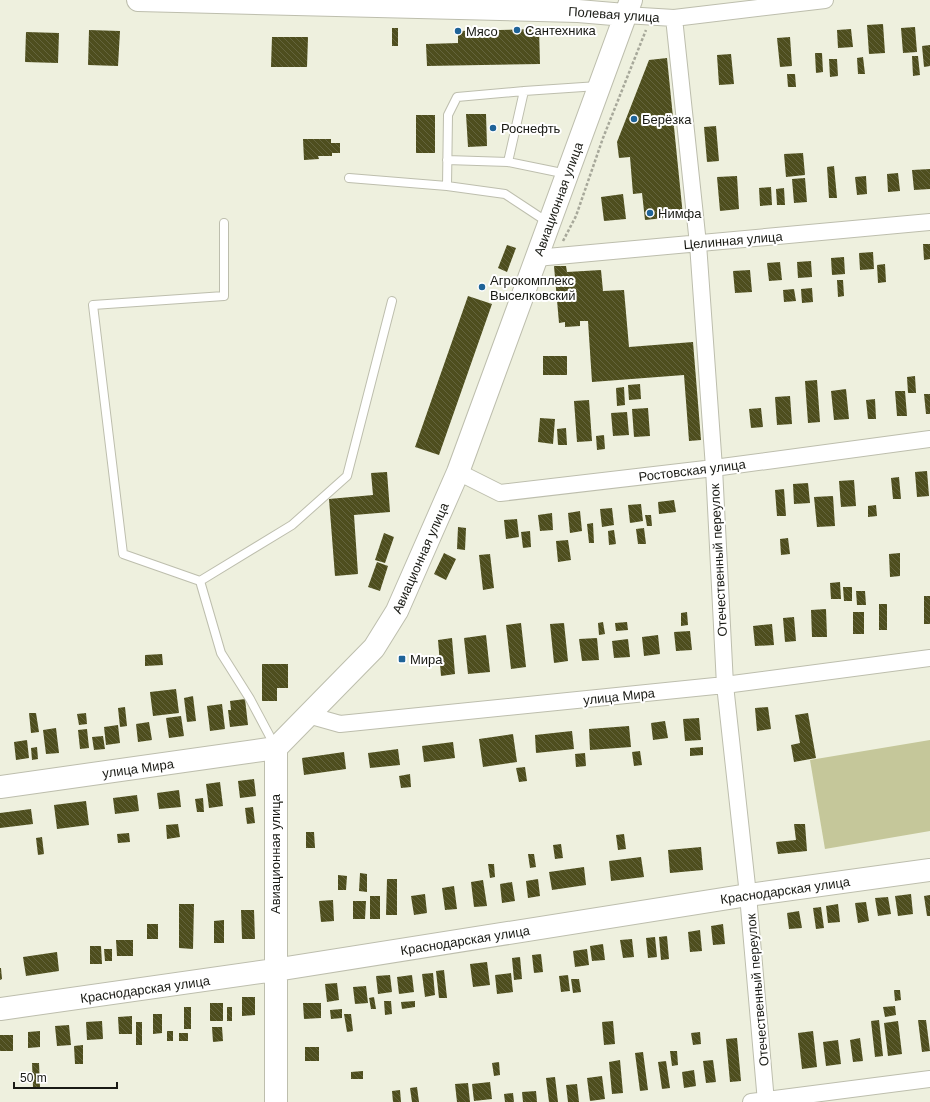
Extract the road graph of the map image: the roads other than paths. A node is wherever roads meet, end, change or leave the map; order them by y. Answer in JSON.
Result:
{"nodes":[{"id":1,"x":138,"y":0,"type":"edge"},
{"id":2,"x":825,"y":0,"type":"edge"},
{"id":3,"x":206,"y":1,"type":"edge"},
{"id":4,"x":417,"y":4,"type":"edge"},
{"id":5,"x":581,"y":6,"type":"edge"},
{"id":6,"x":628,"y":7,"type":"edge"},
{"id":7,"x":674,"y":18,"type":"junction"},
{"id":8,"x":599,"y":86,"type":"junction"},
{"id":9,"x":524,"y":91,"type":"junction"},
{"id":10,"x":447,"y":160,"type":"junction"},
{"id":11,"x":508,"y":162,"type":"junction"},
{"id":12,"x":567,"y":174,"type":"junction"},
{"id":13,"x":349,"y":178,"type":"dead end"},
{"id":14,"x":447,"y":186,"type":"junction"},
{"id":15,"x":930,"y":222,"type":"edge"},
{"id":16,"x":224,"y":223,"type":"dead end"},
{"id":17,"x":549,"y":223,"type":"junction"},
{"id":18,"x":698,"y":244,"type":"junction"},
{"id":19,"x":546,"y":257,"type":"junction"},
{"id":20,"x":392,"y":301,"type":"dead end"},
{"id":21,"x":930,"y":439,"type":"edge"},
{"id":22,"x":714,"y":468,"type":"junction"},
{"id":23,"x":458,"y":472,"type":"junction"},
{"id":24,"x":200,"y":581,"type":"junction"},
{"id":25,"x":930,"y":658,"type":"edge"},
{"id":26,"x":725,"y":686,"type":"junction"},
{"id":27,"x":308,"y":715,"type":"junction"},
{"id":28,"x":276,"y":748,"type":"junction"},
{"id":29,"x":0,"y":787,"type":"edge"},
{"id":30,"x":930,"y":870,"type":"edge"},
{"id":31,"x":748,"y":895,"type":"junction"},
{"id":32,"x":275,"y":970,"type":"junction"},
{"id":33,"x":0,"y":1009,"type":"edge"},
{"id":34,"x":930,"y":1079,"type":"edge"},
{"id":35,"x":761,"y":1101,"type":"edge"},
{"id":36,"x":276,"y":1102,"type":"edge"}],
"edges":[{"from":1,"to":3,"type":"main road","name":"Полевая улица"},
{"from":2,"to":7,"type":"street","name":"Полевая улица"},
{"from":3,"to":4,"type":"main road","name":"Полевая улица"},
{"from":4,"to":5,"type":"main road","name":"Полевая улица"},
{"from":5,"to":6,"type":"main road","name":"Полевая улица"},
{"from":6,"to":7,"type":"street","name":"Полевая улица"},
{"from":6,"to":8,"type":"main road","name":"Авиационная улица"},
{"from":7,"to":18,"type":"street","name":"Отечественный переулок"},
{"from":8,"to":9,"type":"lane"},
{"from":8,"to":12,"type":"main road","name":"Авиационная улица"},
{"from":9,"to":10,"type":"lane"},
{"from":9,"to":11,"type":"lane"},
{"from":10,"to":11,"type":"lane"},
{"from":10,"to":14,"type":"lane"},
{"from":11,"to":12,"type":"lane"},
{"from":12,"to":17,"type":"main road","name":"Авиационная улица"},
{"from":13,"to":14,"type":"lane"},
{"from":14,"to":17,"type":"lane"},
{"from":15,"to":18,"type":"street","name":"Целинная улица"},
{"from":16,"to":24,"type":"lane"},
{"from":17,"to":19,"type":"main road","name":"Авиационная улица"},
{"from":18,"to":19,"type":"street","name":"Целинная улица"},
{"from":18,"to":22,"type":"street","name":"Отечественный переулок"},
{"from":19,"to":23,"type":"main road","name":"Авиационная улица"},
{"from":20,"to":24,"type":"lane"},
{"from":21,"to":22,"type":"street","name":"Ростовская улица"},
{"from":22,"to":23,"type":"street","name":"Ростовская улица"},
{"from":22,"to":26,"type":"street","name":"Отечественный переулок"},
{"from":23,"to":27,"type":"main road","name":"Авиационная улица"},
{"from":24,"to":28,"type":"lane"},
{"from":25,"to":26,"type":"street","name":"улица Мира"},
{"from":26,"to":27,"type":"street","name":"улица Мира"},
{"from":26,"to":31,"type":"street","name":"Отечественный переулок"},
{"from":27,"to":28,"type":"main road","name":"Авиационная улица"},
{"from":28,"to":29,"type":"main road","name":"улица Мира"},
{"from":28,"to":32,"type":"main road","name":"Авиационная улица"},
{"from":30,"to":31,"type":"main road","name":"Краснодарская улица"},
{"from":31,"to":32,"type":"main road","name":"Краснодарская улица"},
{"from":31,"to":35,"type":"street","name":"Отечественный переулок"},
{"from":32,"to":33,"type":"main road","name":"Краснодарская улица"},
{"from":32,"to":36,"type":"main road","name":"Авиационная улица"},
{"from":34,"to":35,"type":"street"}]}
